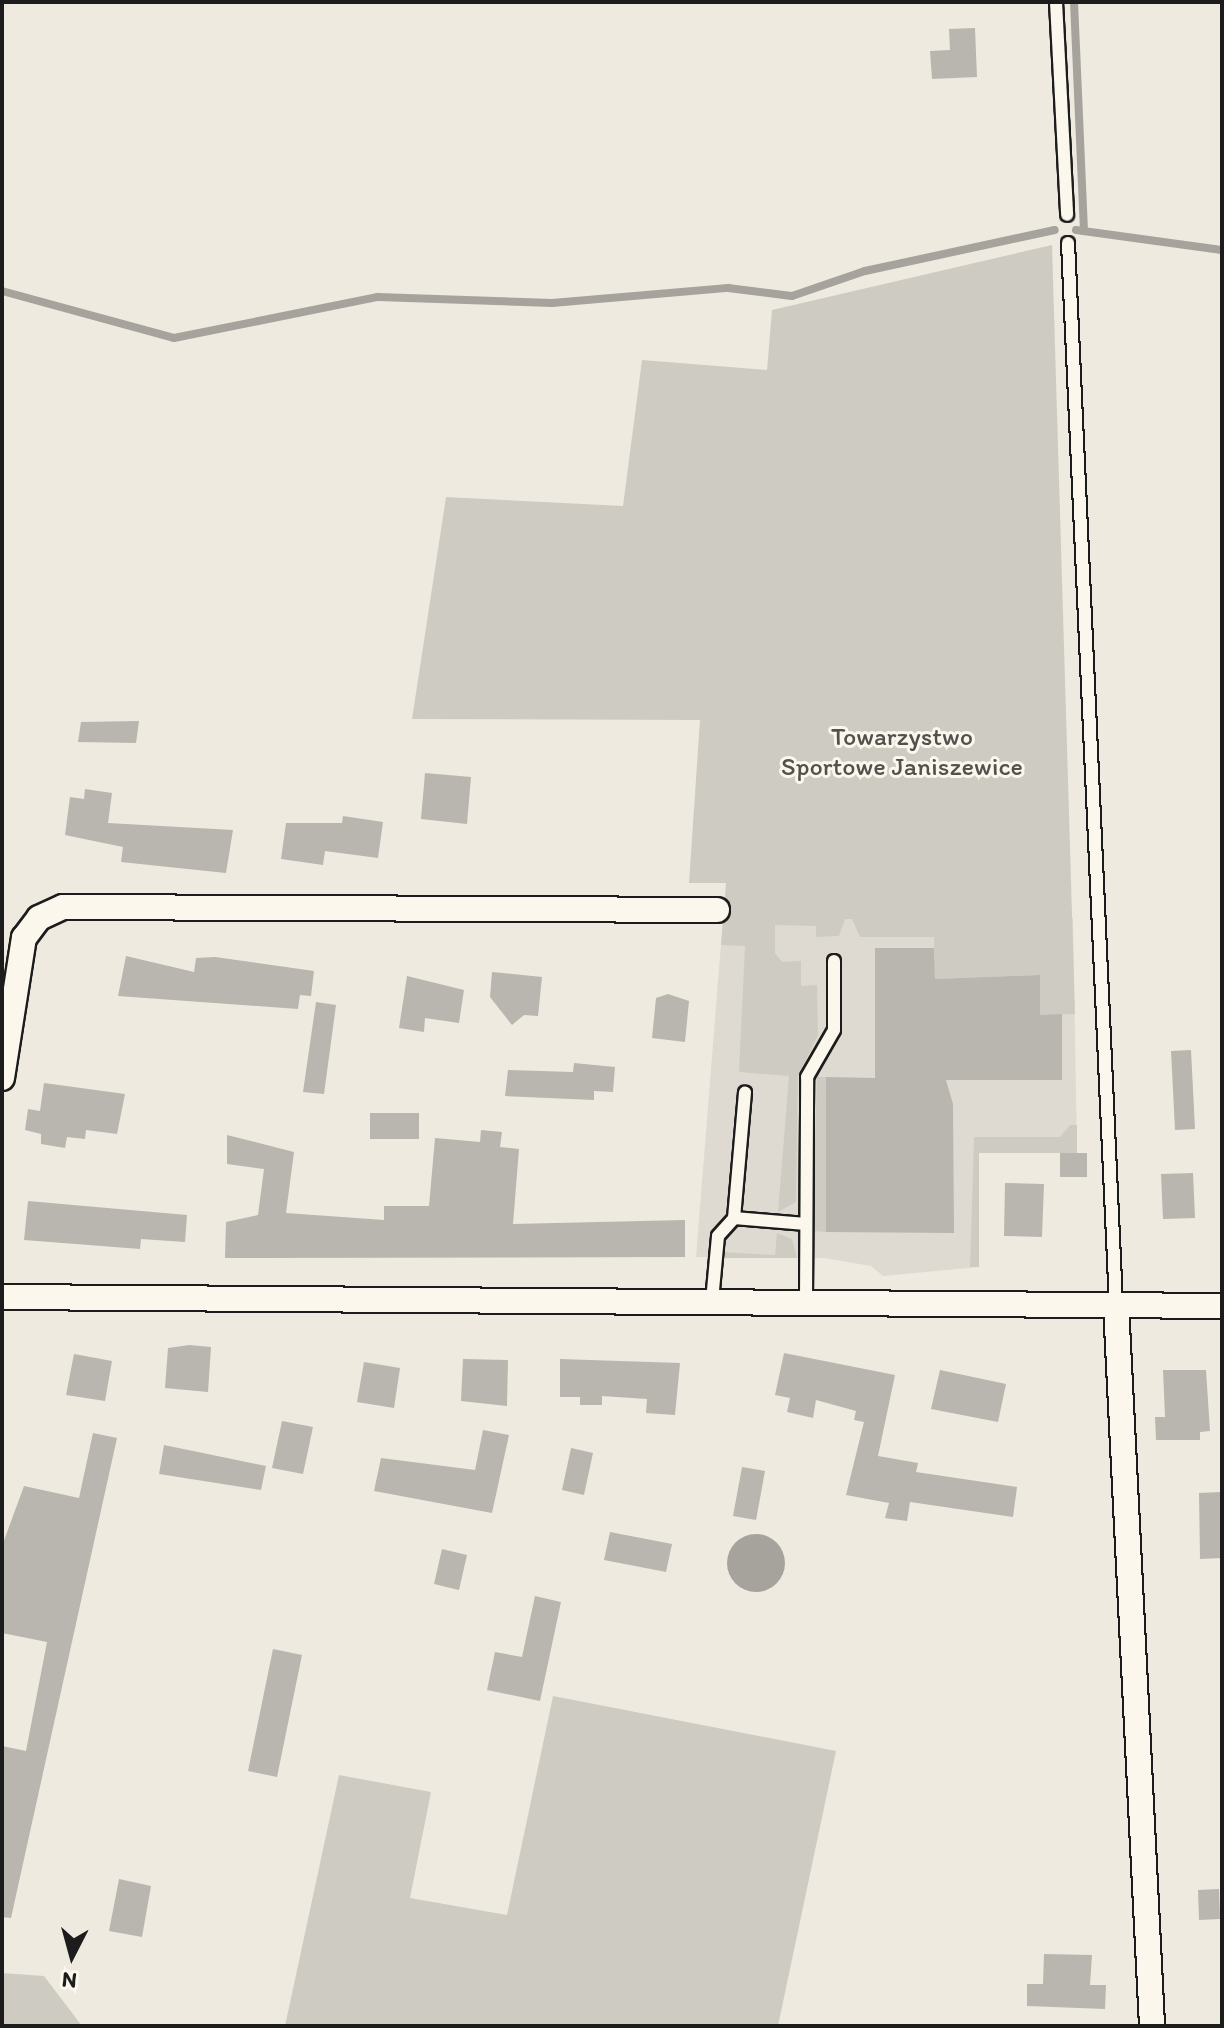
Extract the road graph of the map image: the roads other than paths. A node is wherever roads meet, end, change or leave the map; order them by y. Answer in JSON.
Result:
{"nodes":[{"id":1,"x":1056,"y":2,"type":"edge"},
{"id":2,"x":1067,"y":215,"type":"dead end"},
{"id":3,"x":1068,"y":243,"type":"dead end"},
{"id":4,"x":717,"y":910,"type":"dead end"},
{"id":5,"x":834,"y":961,"type":"dead end"},
{"id":6,"x":2,"y":1078,"type":"edge"},
{"id":7,"x":745,"y":1092,"type":"dead end"},
{"id":8,"x":734,"y":1218,"type":"junction"},
{"id":9,"x":806,"y":1224,"type":"junction"},
{"id":10,"x":2,"y":1297,"type":"edge"},
{"id":11,"x":712,"y":1301,"type":"junction"},
{"id":12,"x":806,"y":1302,"type":"junction"},
{"id":13,"x":1116,"y":1305,"type":"junction"},
{"id":14,"x":1222,"y":1306,"type":"edge"},
{"id":15,"x":1152,"y":2026,"type":"edge"}],
"edges":[{"from":1,"to":2,"type":"lane"},
{"from":3,"to":13,"type":"lane"},
{"from":4,"to":6,"type":"street"},
{"from":5,"to":9,"type":"lane"},
{"from":7,"to":8,"type":"lane"},
{"from":8,"to":9,"type":"lane"},
{"from":8,"to":11,"type":"lane"},
{"from":9,"to":12,"type":"lane"},
{"from":10,"to":11,"type":"street"},
{"from":11,"to":12,"type":"street"},
{"from":12,"to":13,"type":"street"},
{"from":13,"to":14,"type":"street"},
{"from":13,"to":15,"type":"street"}]}
